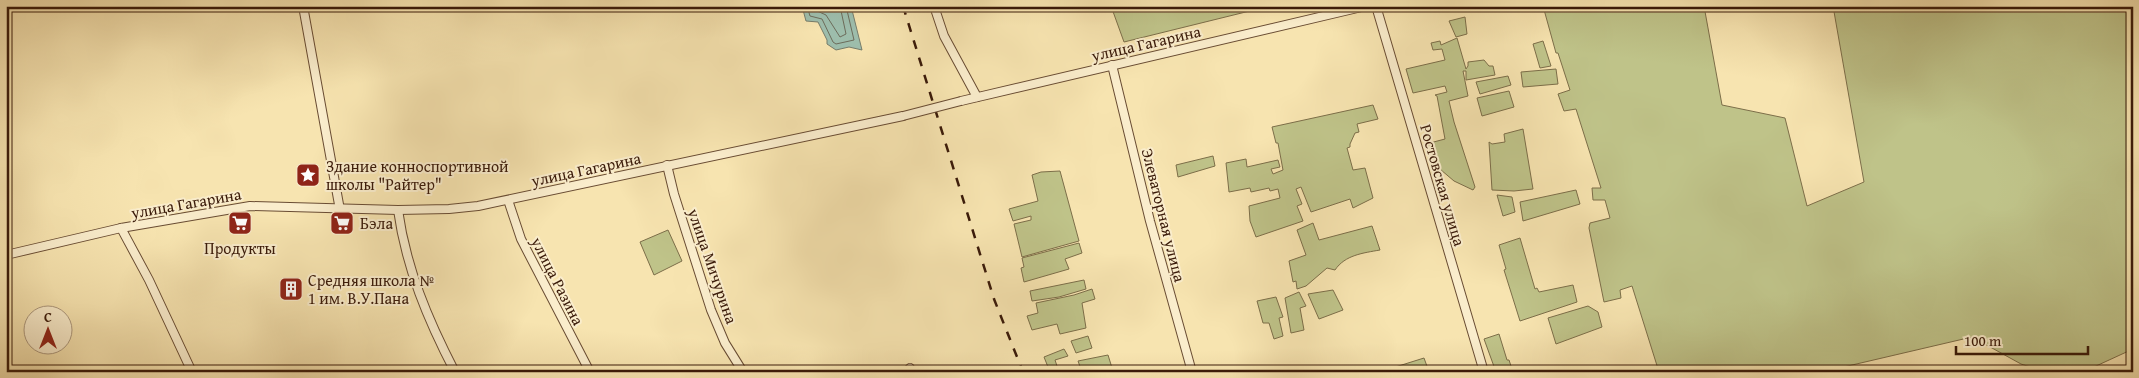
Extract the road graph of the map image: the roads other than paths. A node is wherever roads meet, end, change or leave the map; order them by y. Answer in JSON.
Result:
{"nodes":[{"id":1,"x":303,"y":6,"type":"edge"},
{"id":2,"x":934,"y":6,"type":"edge"},
{"id":3,"x":1366,"y":6,"type":"edge"},
{"id":4,"x":1376,"y":6,"type":"edge"},
{"id":5,"x":1112,"y":65,"type":"junction"},
{"id":6,"x":978,"y":97,"type":"junction"},
{"id":7,"x":667,"y":165,"type":"junction"},
{"id":8,"x":508,"y":200,"type":"junction"},
{"id":9,"x":340,"y":210,"type":"junction"},
{"id":10,"x":398,"y":210,"type":"junction"},
{"id":11,"x":120,"y":228,"type":"junction"},
{"id":12,"x":6,"y":255,"type":"edge"},
{"id":13,"x":192,"y":372,"type":"edge"},
{"id":14,"x":455,"y":372,"type":"edge"},
{"id":15,"x":590,"y":372,"type":"edge"},
{"id":16,"x":743,"y":372,"type":"edge"},
{"id":17,"x":1192,"y":372,"type":"edge"},
{"id":18,"x":1484,"y":372,"type":"edge"}],
"edges":[{"from":1,"to":9,"type":"street"},
{"from":2,"to":6,"type":"street"},
{"from":3,"to":5,"type":"street","name":"улица Гагарина"},
{"from":4,"to":18,"type":"street","name":"Ростовская улица"},
{"from":5,"to":6,"type":"street","name":"улица Гагарина"},
{"from":5,"to":17,"type":"street","name":"Элеваторная улица"},
{"from":6,"to":7,"type":"street","name":"улица Гагарина","bridge":true},
{"from":7,"to":8,"type":"street","name":"улица Гагарина"},
{"from":7,"to":16,"type":"street","name":"улица Мичурина"},
{"from":8,"to":10,"type":"street","name":"улица Гагарина"},
{"from":8,"to":15,"type":"street","name":"улица Разина"},
{"from":9,"to":10,"type":"street","name":"улица Гагарина"},
{"from":9,"to":11,"type":"street","name":"улица Гагарина"},
{"from":10,"to":14,"type":"street"},
{"from":11,"to":12,"type":"street","name":"улица Гагарина"},
{"from":11,"to":13,"type":"street"}]}
